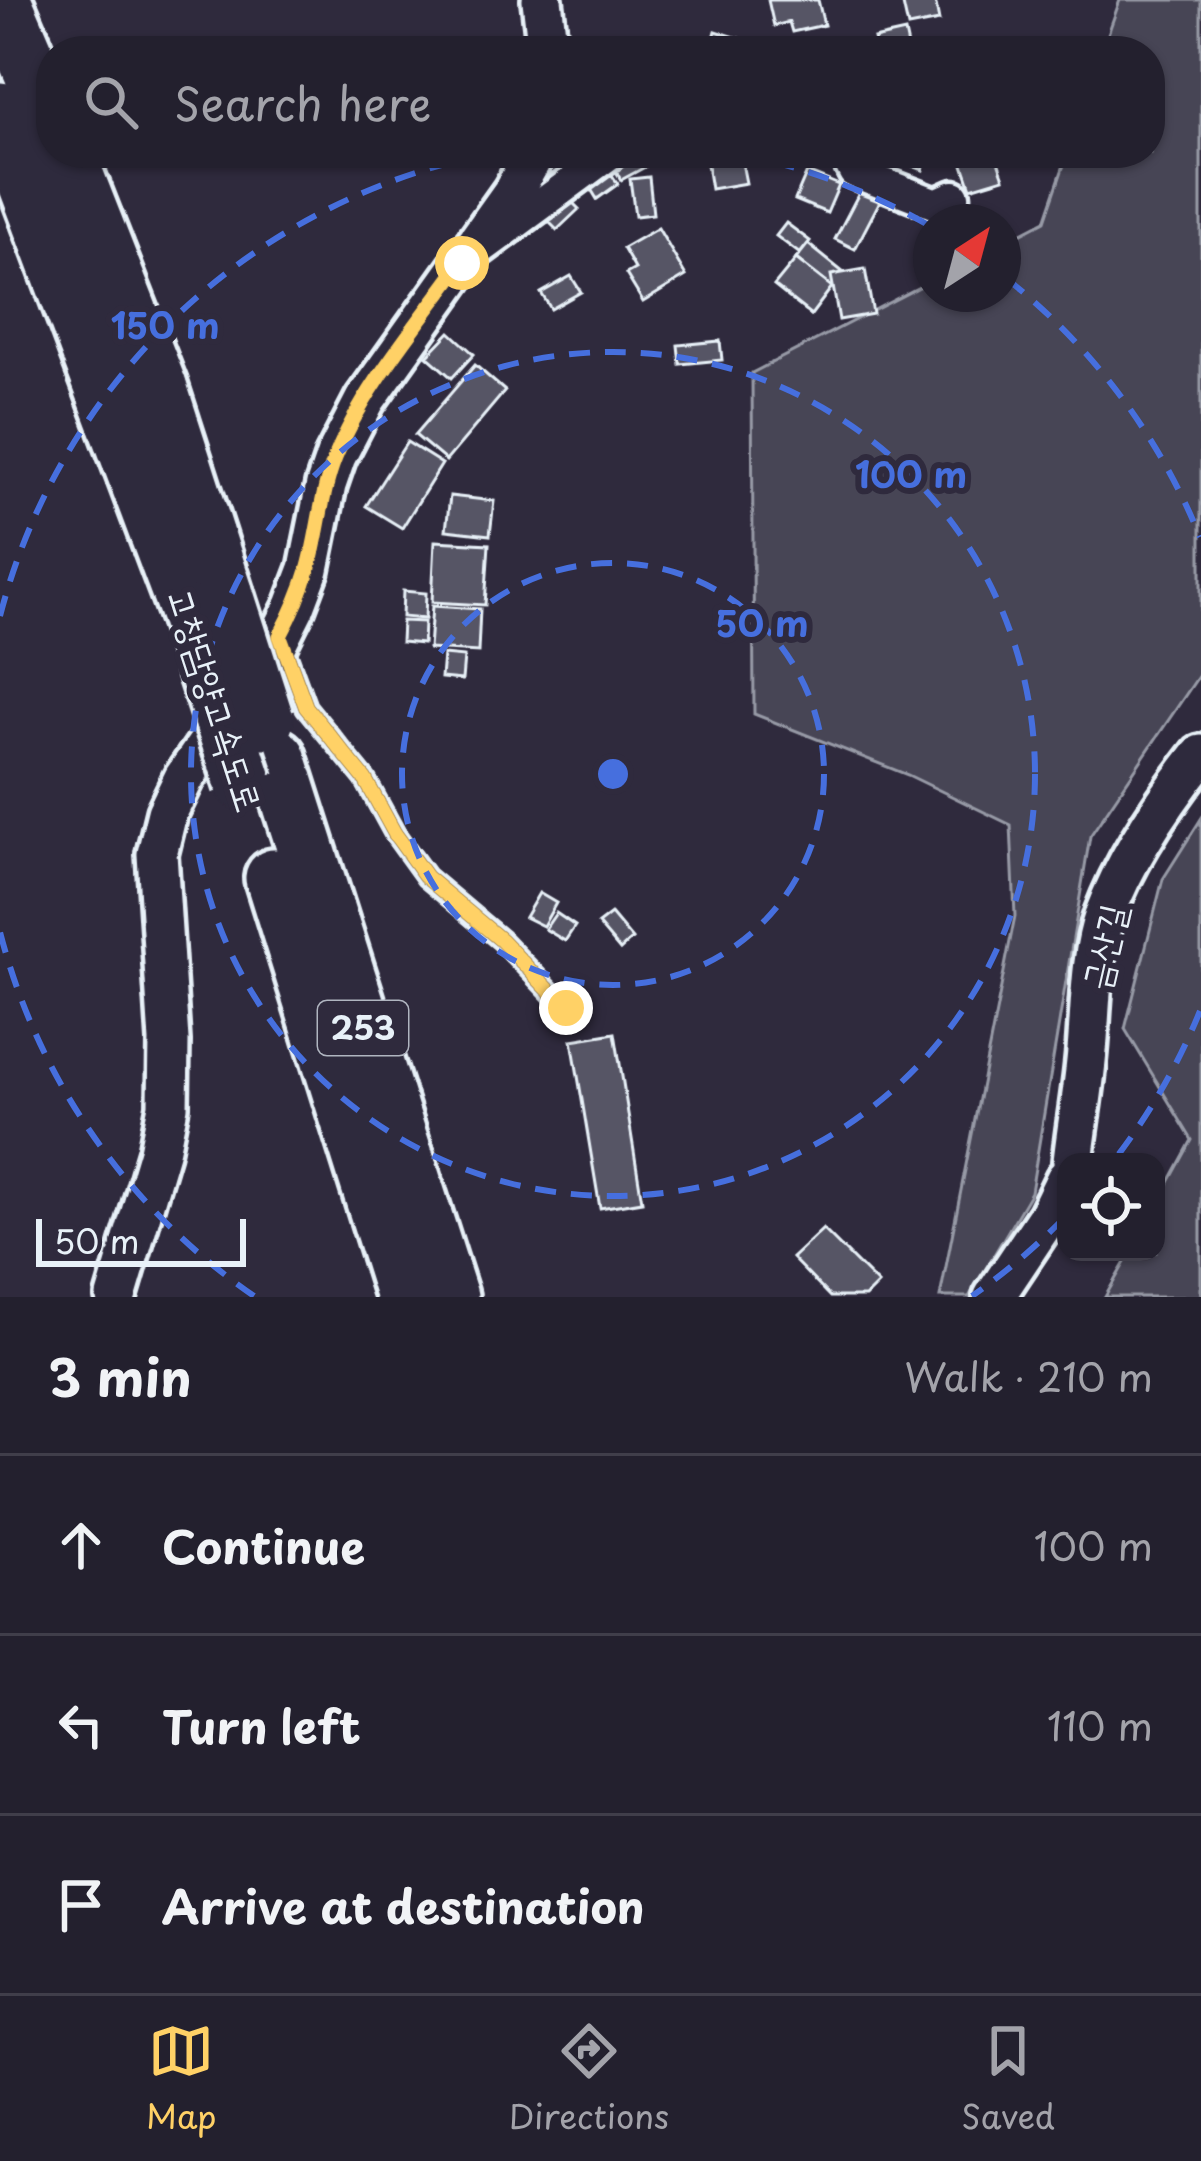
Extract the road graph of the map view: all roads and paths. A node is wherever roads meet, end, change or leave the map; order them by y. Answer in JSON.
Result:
{"nodes":[{"id":1,"x":2,"y":0,"type":"edge"},
{"id":2,"x":542,"y":0,"type":"edge"},
{"id":3,"x":546,"y":36,"type":"edge"},
{"id":4,"x":36,"y":80,"type":"edge"},
{"id":5,"x":0,"y":111,"type":"edge"},
{"id":6,"x":72,"y":168,"type":"edge"},
{"id":7,"x":527,"y":168,"type":"edge"},
{"id":8,"x":591,"y":168,"type":"edge"},
{"id":9,"x":852,"y":168,"type":"edge"},
{"id":10,"x":954,"y":196,"type":"dead end"},
{"id":11,"x":462,"y":263,"type":"junction"},
{"id":12,"x":207,"y":605,"type":"junction"},
{"id":13,"x":280,"y":636,"type":"junction"},
{"id":14,"x":1201,"y":755,"type":"edge"},
{"id":15,"x":261,"y":771,"type":"junction"},
{"id":16,"x":566,"y":1008,"type":"dead end"},
{"id":17,"x":1073,"y":1153,"type":"edge"},
{"id":18,"x":1057,"y":1198,"type":"edge"},
{"id":19,"x":116,"y":1297,"type":"edge"},
{"id":20,"x":405,"y":1297,"type":"edge"},
{"id":21,"x":449,"y":1297,"type":"edge"},
{"id":22,"x":994,"y":1297,"type":"edge"}],
"edges":[{"from":1,"to":4,"type":"highway"},
{"from":2,"to":3,"type":"street"},
{"from":5,"to":12,"type":"highway","name":"고창담양고속도로","number":"253"},
{"from":6,"to":12,"type":"highway","name":"고창담양고속도로","number":"253"},
{"from":7,"to":11,"type":"street"},
{"from":8,"to":11,"type":"street"},
{"from":9,"to":10,"type":"street"},
{"from":11,"to":13,"type":"street"},
{"from":12,"to":15,"type":"highway","name":"고창담양고속도로","number":"253","bridge":true},
{"from":13,"to":16,"type":"lane"},
{"from":13,"to":19,"type":"street"},
{"from":14,"to":17,"type":"street","name":"금산길"},
{"from":15,"to":20,"type":"highway","name":"고창담양고속도로","number":"253"},
{"from":15,"to":21,"type":"highway","name":"고창담양고속도로","number":"253"},
{"from":18,"to":22,"type":"street"}]}
